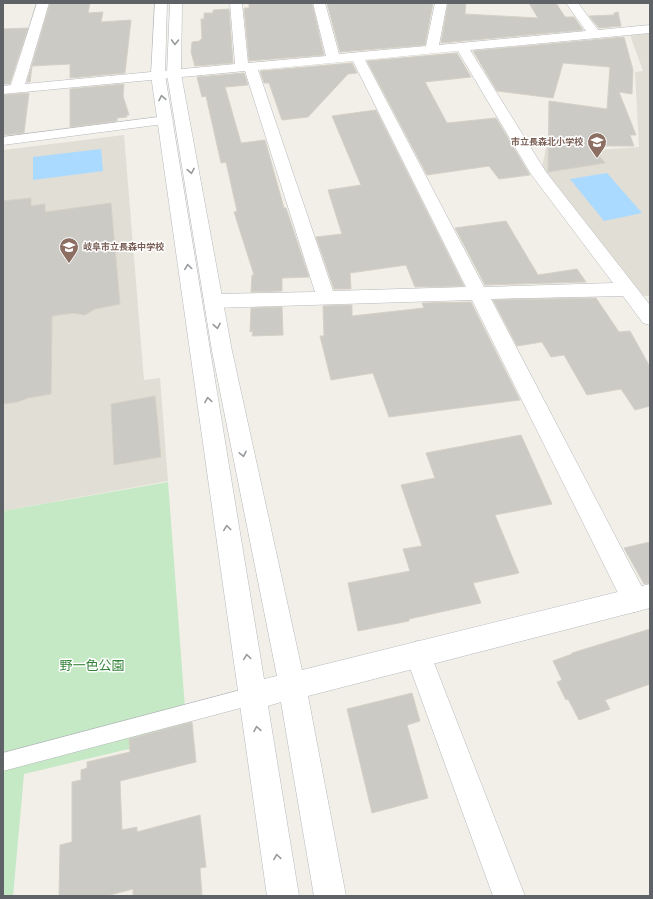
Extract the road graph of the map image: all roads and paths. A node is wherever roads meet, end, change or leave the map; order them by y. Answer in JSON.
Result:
{"nodes":[{"id":1,"x":43,"y":3,"type":"edge"},
{"id":2,"x":160,"y":3,"type":"edge"},
{"id":3,"x":176,"y":3,"type":"edge"},
{"id":4,"x":236,"y":3,"type":"edge"},
{"id":5,"x":319,"y":3,"type":"edge"},
{"id":6,"x":441,"y":3,"type":"edge"},
{"id":7,"x":572,"y":3,"type":"edge"},
{"id":8,"x":650,"y":29,"type":"edge"},
{"id":9,"x":594,"y":34,"type":"junction"},
{"id":10,"x":461,"y":46,"type":"junction"},
{"id":11,"x":434,"y":49,"type":"junction"},
{"id":12,"x":357,"y":56,"type":"junction"},
{"id":13,"x":333,"y":58,"type":"junction"},
{"id":14,"x":246,"y":67,"type":"junction"},
{"id":15,"x":166,"y":74,"type":"junction"},
{"id":16,"x":10,"y":89,"type":"edge"},
{"id":17,"x":166,"y":120,"type":"junction"},
{"id":18,"x":3,"y":142,"type":"edge"},
{"id":19,"x":628,"y":288,"type":"junction"},
{"id":20,"x":478,"y":293,"type":"junction"},
{"id":21,"x":326,"y":298,"type":"junction"},
{"id":22,"x":213,"y":301,"type":"junction"},
{"id":23,"x":650,"y":318,"type":"edge"},
{"id":24,"x":642,"y":598,"type":"edge"},
{"id":25,"x":418,"y":654,"type":"junction"},
{"id":26,"x":292,"y":685,"type":"junction"},
{"id":27,"x":252,"y":696,"type":"junction"},
{"id":28,"x":3,"y":762,"type":"edge"},
{"id":29,"x":283,"y":896,"type":"edge"},
{"id":30,"x":330,"y":896,"type":"edge"},
{"id":31,"x":510,"y":896,"type":"edge"}],
"edges":[{"from":1,"to":16,"type":"street"},
{"from":2,"to":15,"type":"street"},
{"from":3,"to":15,"type":"street","one_way":true},
{"from":4,"to":14,"type":"street"},
{"from":5,"to":13,"type":"street"},
{"from":6,"to":11,"type":"street"},
{"from":7,"to":9,"type":"street"},
{"from":8,"to":9,"type":"street"},
{"from":9,"to":10,"type":"street"},
{"from":10,"to":11,"type":"street"},
{"from":10,"to":19,"type":"street"},
{"from":11,"to":12,"type":"street"},
{"from":12,"to":13,"type":"street"},
{"from":12,"to":20,"type":"street"},
{"from":13,"to":14,"type":"street"},
{"from":14,"to":15,"type":"street"},
{"from":14,"to":21,"type":"street"},
{"from":15,"to":16,"type":"street"},
{"from":17,"to":15,"type":"street","one_way":true},
{"from":15,"to":22,"type":"street","one_way":true},
{"from":17,"to":18,"type":"street"},
{"from":27,"to":17,"type":"street","one_way":true},
{"from":19,"to":20,"type":"street"},
{"from":19,"to":23,"type":"street"},
{"from":20,"to":21,"type":"street"},
{"from":20,"to":24,"type":"street"},
{"from":21,"to":22,"type":"street"},
{"from":22,"to":26,"type":"street","one_way":true},
{"from":24,"to":25,"type":"street"},
{"from":25,"to":26,"type":"street"},
{"from":25,"to":31,"type":"street"},
{"from":26,"to":27,"type":"street"},
{"from":26,"to":30,"type":"street"},
{"from":27,"to":28,"type":"lane"},
{"from":29,"to":27,"type":"street","one_way":true}]}
